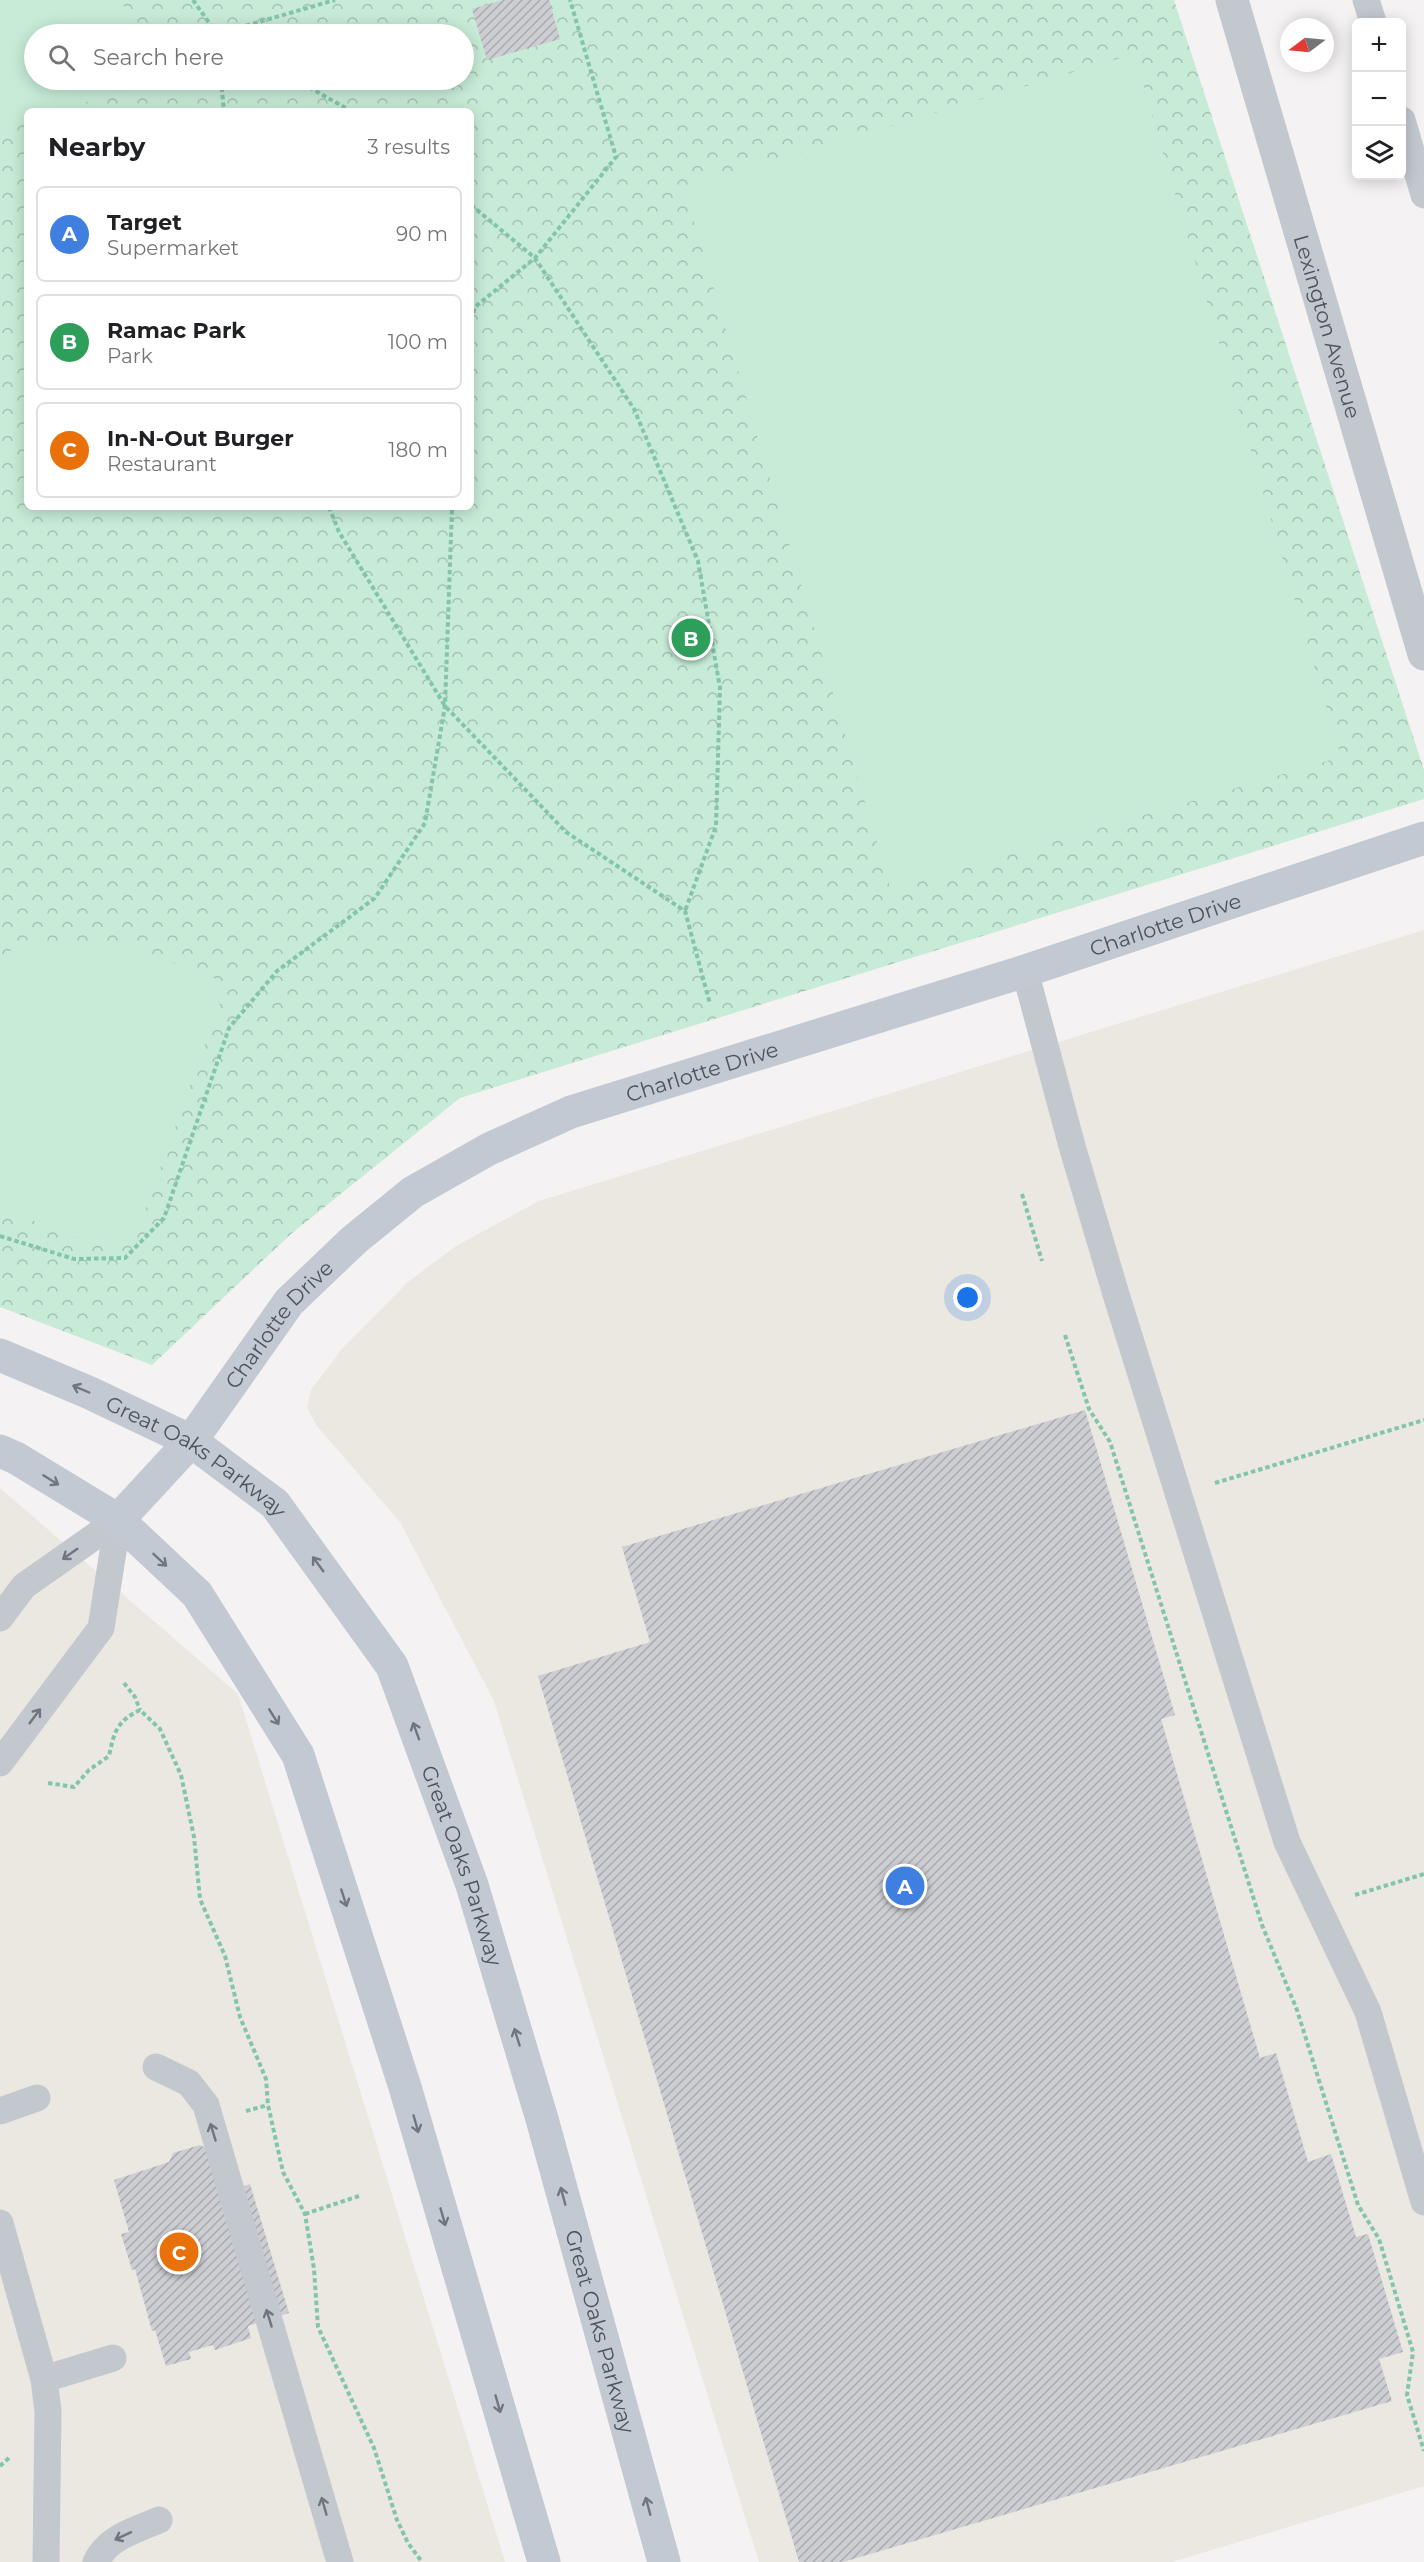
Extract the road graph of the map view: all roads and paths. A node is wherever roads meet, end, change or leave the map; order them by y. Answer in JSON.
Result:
{"nodes":[{"id":1,"x":193,"y":0,"type":"edge"},
{"id":2,"x":335,"y":0,"type":"edge"},
{"id":3,"x":570,"y":0,"type":"edge"},
{"id":4,"x":1232,"y":0,"type":"edge"},
{"id":5,"x":1366,"y":0,"type":"edge"},
{"id":6,"x":1372,"y":18,"type":"edge"},
{"id":7,"x":210,"y":24,"type":"edge"},
{"id":8,"x":252,"y":24,"type":"edge"},
{"id":9,"x":222,"y":90,"type":"edge"},
{"id":10,"x":314,"y":90,"type":"edge"},
{"id":11,"x":224,"y":108,"type":"edge"},
{"id":12,"x":346,"y":108,"type":"edge"},
{"id":13,"x":1403,"y":126,"type":"edge"},
{"id":14,"x":1424,"y":195,"type":"edge"},
{"id":15,"x":474,"y":207,"type":"edge"},
{"id":16,"x":535,"y":258,"type":"junction"},
{"id":17,"x":474,"y":310,"type":"edge"},
{"id":18,"x":330,"y":510,"type":"edge"},
{"id":19,"x":452,"y":510,"type":"edge"},
{"id":20,"x":1424,"y":654,"type":"edge"},
{"id":21,"x":445,"y":706,"type":"junction"},
{"id":22,"x":1424,"y":838,"type":"edge"},
{"id":23,"x":685,"y":911,"type":"junction"},
{"id":24,"x":1025,"y":971,"type":"junction"},
{"id":25,"x":710,"y":1004,"type":"dead end"},
{"id":26,"x":1022,"y":1194,"type":"dead end"},
{"id":27,"x":0,"y":1236,"type":"edge"},
{"id":28,"x":1042,"y":1261,"type":"dead end"},
{"id":29,"x":1065,"y":1335,"type":"dead end"},
{"id":30,"x":0,"y":1355,"type":"edge"},
{"id":31,"x":1424,"y":1420,"type":"edge"},
{"id":32,"x":191,"y":1441,"type":"junction"},
{"id":33,"x":0,"y":1451,"type":"edge"},
{"id":34,"x":1211,"y":1484,"type":"dead end"},
{"id":35,"x":118,"y":1520,"type":"junction"},
{"id":36,"x":0,"y":1618,"type":"edge"},
{"id":37,"x":124,"y":1683,"type":"dead end"},
{"id":38,"x":140,"y":1710,"type":"junction"},
{"id":39,"x":0,"y":1763,"type":"edge"},
{"id":40,"x":48,"y":1783,"type":"dead end"},
{"id":41,"x":1424,"y":1874,"type":"edge"},
{"id":42,"x":1353,"y":1896,"type":"dead end"},
{"id":43,"x":156,"y":2067,"type":"dead end"},
{"id":44,"x":37,"y":2098,"type":"dead end"},
{"id":45,"x":0,"y":2111,"type":"edge"},
{"id":46,"x":359,"y":2196,"type":"dead end"},
{"id":47,"x":1424,"y":2202,"type":"edge"},
{"id":48,"x":305,"y":2214,"type":"junction"},
{"id":49,"x":0,"y":2223,"type":"edge"},
{"id":50,"x":113,"y":2358,"type":"dead end"},
{"id":51,"x":44,"y":2379,"type":"junction"},
{"id":52,"x":1424,"y":2451,"type":"edge"},
{"id":53,"x":159,"y":2520,"type":"dead end"},
{"id":54,"x":46,"y":2562,"type":"edge"},
{"id":55,"x":96,"y":2562,"type":"edge"},
{"id":56,"x":340,"y":2562,"type":"edge"},
{"id":57,"x":422,"y":2562,"type":"edge"},
{"id":58,"x":544,"y":2562,"type":"edge"},
{"id":59,"x":664,"y":2562,"type":"edge"}],
"edges":[{"from":1,"to":7,"type":"path"},
{"from":2,"to":8,"type":"path"},
{"from":3,"to":16,"type":"path"},
{"from":4,"to":20,"type":"street","name":"Lexington Avenue"},
{"from":5,"to":6,"type":"lane"},
{"from":9,"to":11,"type":"path"},
{"from":10,"to":12,"type":"path"},
{"from":13,"to":14,"type":"lane"},
{"from":15,"to":16,"type":"path"},
{"from":16,"to":17,"type":"path"},
{"from":16,"to":23,"type":"path"},
{"from":18,"to":21,"type":"path"},
{"from":19,"to":21,"type":"path"},
{"from":21,"to":23,"type":"path"},
{"from":21,"to":27,"type":"path"},
{"from":22,"to":24,"type":"main road","name":"Charlotte Drive"},
{"from":23,"to":25,"type":"path"},
{"from":24,"to":32,"type":"main road","name":"Charlotte Drive"},
{"from":24,"to":47,"type":"lane"},
{"from":26,"to":28,"type":"path"},
{"from":29,"to":52,"type":"path"},
{"from":32,"to":30,"type":"main road","name":"Great Oaks Parkway","one_way":true},
{"from":31,"to":34,"type":"path"},
{"from":32,"to":35,"type":"main road","name":"Charlotte Drive"},
{"from":59,"to":32,"type":"main road","name":"Great Oaks Parkway","one_way":true},
{"from":33,"to":35,"type":"main road","one_way":true},
{"from":35,"to":36,"type":"lane","one_way":true},
{"from":39,"to":35,"type":"lane","one_way":true},
{"from":35,"to":58,"type":"main road","one_way":true},
{"from":37,"to":38,"type":"path"},
{"from":38,"to":40,"type":"path"},
{"from":38,"to":48,"type":"path"},
{"from":41,"to":42,"type":"path"},
{"from":56,"to":43,"type":"lane","one_way":true},
{"from":44,"to":45,"type":"lane"},
{"from":46,"to":48,"type":"path"},
{"from":48,"to":57,"type":"path"},
{"from":49,"to":51,"type":"lane"},
{"from":50,"to":51,"type":"lane"},
{"from":51,"to":54,"type":"lane"},
{"from":53,"to":55,"type":"lane","one_way":true}]}
